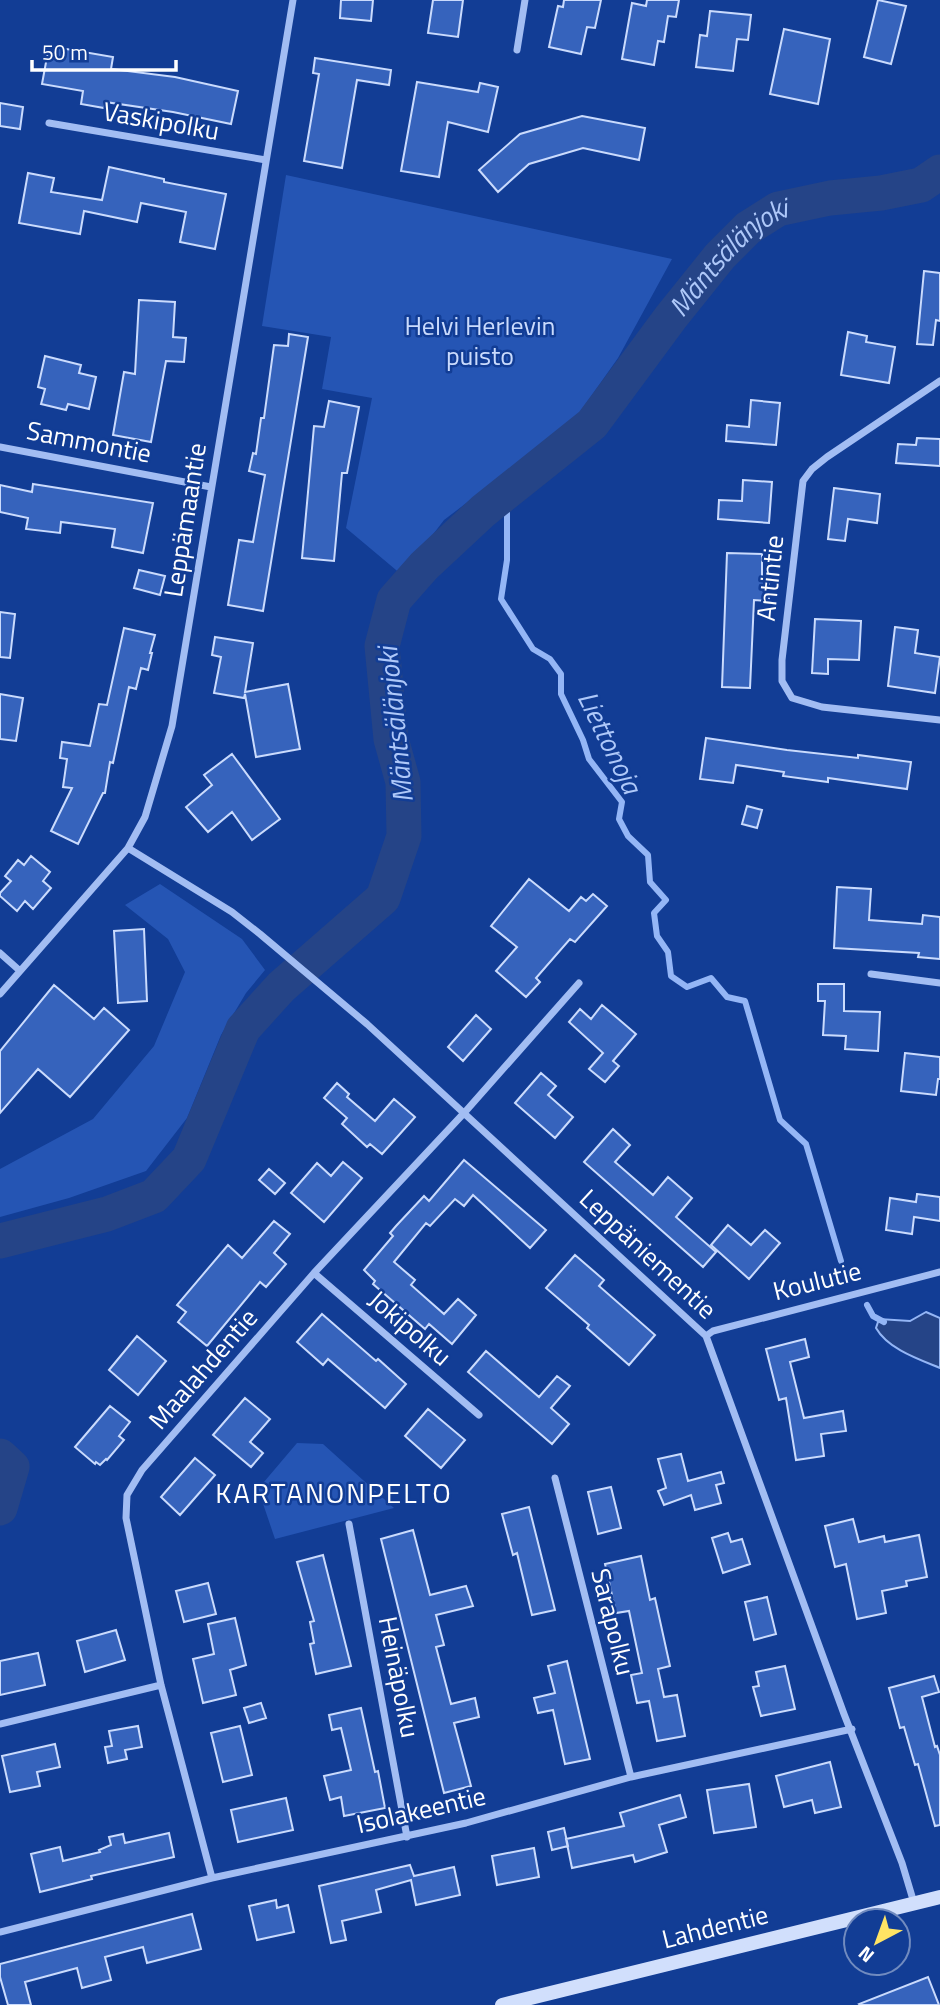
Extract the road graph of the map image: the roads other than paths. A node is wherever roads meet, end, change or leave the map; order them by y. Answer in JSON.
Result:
{"nodes":[{"id":1,"x":293,"y":0,"type":"edge"},
{"id":2,"x":525,"y":0,"type":"edge"},
{"id":3,"x":517,"y":50,"type":"dead end"},
{"id":4,"x":49,"y":123,"type":"dead end"},
{"id":5,"x":266,"y":160,"type":"junction"},
{"id":6,"x":940,"y":381,"type":"edge"},
{"id":7,"x":0,"y":447,"type":"edge"},
{"id":8,"x":211,"y":487,"type":"junction"},
{"id":9,"x":940,"y":720,"type":"edge"},
{"id":10,"x":128,"y":848,"type":"junction"},
{"id":11,"x":0,"y":953,"type":"edge"},
{"id":12,"x":19,"y":970,"type":"junction"},
{"id":13,"x":871,"y":974,"type":"dead end"},
{"id":14,"x":579,"y":983,"type":"dead end"},
{"id":15,"x":940,"y":983,"type":"edge"},
{"id":16,"x":0,"y":994,"type":"edge"},
{"id":17,"x":465,"y":1112,"type":"junction"},
{"id":18,"x":940,"y":1272,"type":"edge"},
{"id":19,"x":314,"y":1273,"type":"junction"},
{"id":20,"x":706,"y":1336,"type":"junction"},
{"id":21,"x":479,"y":1415,"type":"dead end"},
{"id":22,"x":555,"y":1478,"type":"dead end"},
{"id":23,"x":349,"y":1524,"type":"dead end"},
{"id":24,"x":161,"y":1685,"type":"junction"},
{"id":25,"x":0,"y":1724,"type":"edge"},
{"id":26,"x":852,"y":1729,"type":"junction"},
{"id":27,"x":631,"y":1777,"type":"junction"},
{"id":28,"x":407,"y":1837,"type":"junction"},
{"id":29,"x":212,"y":1878,"type":"junction"},
{"id":30,"x":940,"y":1897,"type":"edge"},
{"id":31,"x":914,"y":1903,"type":"junction"},
{"id":32,"x":0,"y":1932,"type":"edge"},
{"id":33,"x":502,"y":2005,"type":"edge"}],
"edges":[{"from":1,"to":5,"type":"street","name":"Leppämaantie"},
{"from":2,"to":3,"type":"street"},
{"from":4,"to":5,"type":"street","name":"Vaskipolku"},
{"from":5,"to":8,"type":"street","name":"Leppämaantie"},
{"from":6,"to":9,"type":"street","name":"Antintie"},
{"from":7,"to":8,"type":"street","name":"Sammontie"},
{"from":8,"to":10,"type":"street","name":"Leppämaantie"},
{"from":10,"to":12,"type":"street","name":"Leppämaantie"},
{"from":10,"to":17,"type":"street","name":"Leppäniementie"},
{"from":11,"to":12,"type":"street"},
{"from":12,"to":16,"type":"street","name":"Leppämaantie"},
{"from":13,"to":15,"type":"street"},
{"from":14,"to":17,"type":"street","name":"Maalahdentie"},
{"from":17,"to":19,"type":"street","name":"Maalahdentie"},
{"from":17,"to":20,"type":"street","name":"Leppäniementie"},
{"from":18,"to":20,"type":"street","name":"Koulutie"},
{"from":19,"to":21,"type":"street","name":"Jokipolku"},
{"from":19,"to":24,"type":"street","name":"Maalahdentie"},
{"from":20,"to":26,"type":"street","name":"Leppäniementie"},
{"from":22,"to":27,"type":"street","name":"Sarapolku"},
{"from":23,"to":28,"type":"street","name":"Heinäpolku"},
{"from":24,"to":25,"type":"street"},
{"from":24,"to":29,"type":"street","name":"Maalahdentie"},
{"from":26,"to":27,"type":"street","name":"Isolakeentie"},
{"from":26,"to":31,"type":"street","name":"Leppäniementie"},
{"from":27,"to":28,"type":"street","name":"Isolakeentie"},
{"from":28,"to":29,"type":"street","name":"Isolakeentie"},
{"from":29,"to":32,"type":"street","name":"Isolakeentie"},
{"from":30,"to":31,"type":"main road","name":"Lahdentie"},
{"from":31,"to":33,"type":"main road","name":"Lahdentie"}]}
